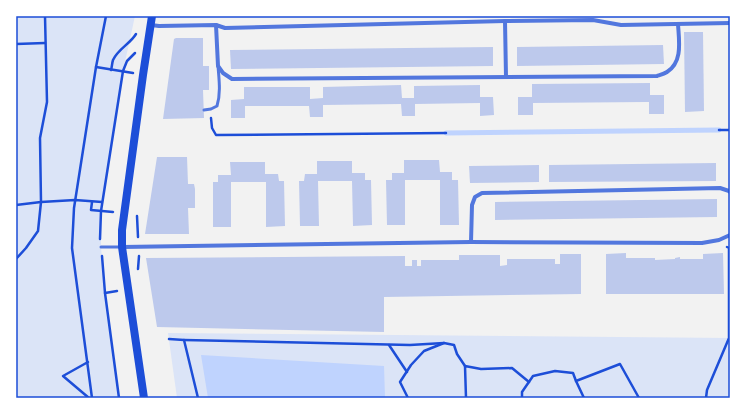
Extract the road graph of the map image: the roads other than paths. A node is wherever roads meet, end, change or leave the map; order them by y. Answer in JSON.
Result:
{"nodes":[{"id":1,"x":152,"y":16,"type":"edge"},
{"id":2,"x":505,"y":21,"type":"junction"},
{"id":3,"x":730,"y":23,"type":"edge"},
{"id":4,"x":678,"y":24,"type":"junction"},
{"id":5,"x":151,"y":25,"type":"junction"},
{"id":6,"x":216,"y":26,"type":"junction"},
{"id":7,"x":218,"y":66,"type":"junction"},
{"id":8,"x":506,"y":77,"type":"junction"},
{"id":9,"x":204,"y":110,"type":"dead end"},
{"id":10,"x":730,"y":192,"type":"edge"},
{"id":11,"x":730,"y":235,"type":"edge"},
{"id":12,"x":471,"y":242,"type":"junction"},
{"id":13,"x":101,"y":247,"type":"dead end"},
{"id":14,"x":122,"y":247,"type":"junction"},
{"id":15,"x":144,"y":398,"type":"edge"}],
"edges":[{"from":1,"to":5,"type":"main road"},
{"from":2,"to":4,"type":"street"},
{"from":2,"to":6,"type":"street"},
{"from":2,"to":8,"type":"street"},
{"from":3,"to":4,"type":"street"},
{"from":4,"to":8,"type":"street"},
{"from":5,"to":6,"type":"street"},
{"from":5,"to":14,"type":"main road"},
{"from":6,"to":7,"type":"street"},
{"from":7,"to":8,"type":"street"},
{"from":7,"to":9,"type":"lane"},
{"from":10,"to":12,"type":"street"},
{"from":11,"to":12,"type":"street"},
{"from":12,"to":14,"type":"street"},
{"from":13,"to":14,"type":"lane"},
{"from":14,"to":15,"type":"main road"}]}
